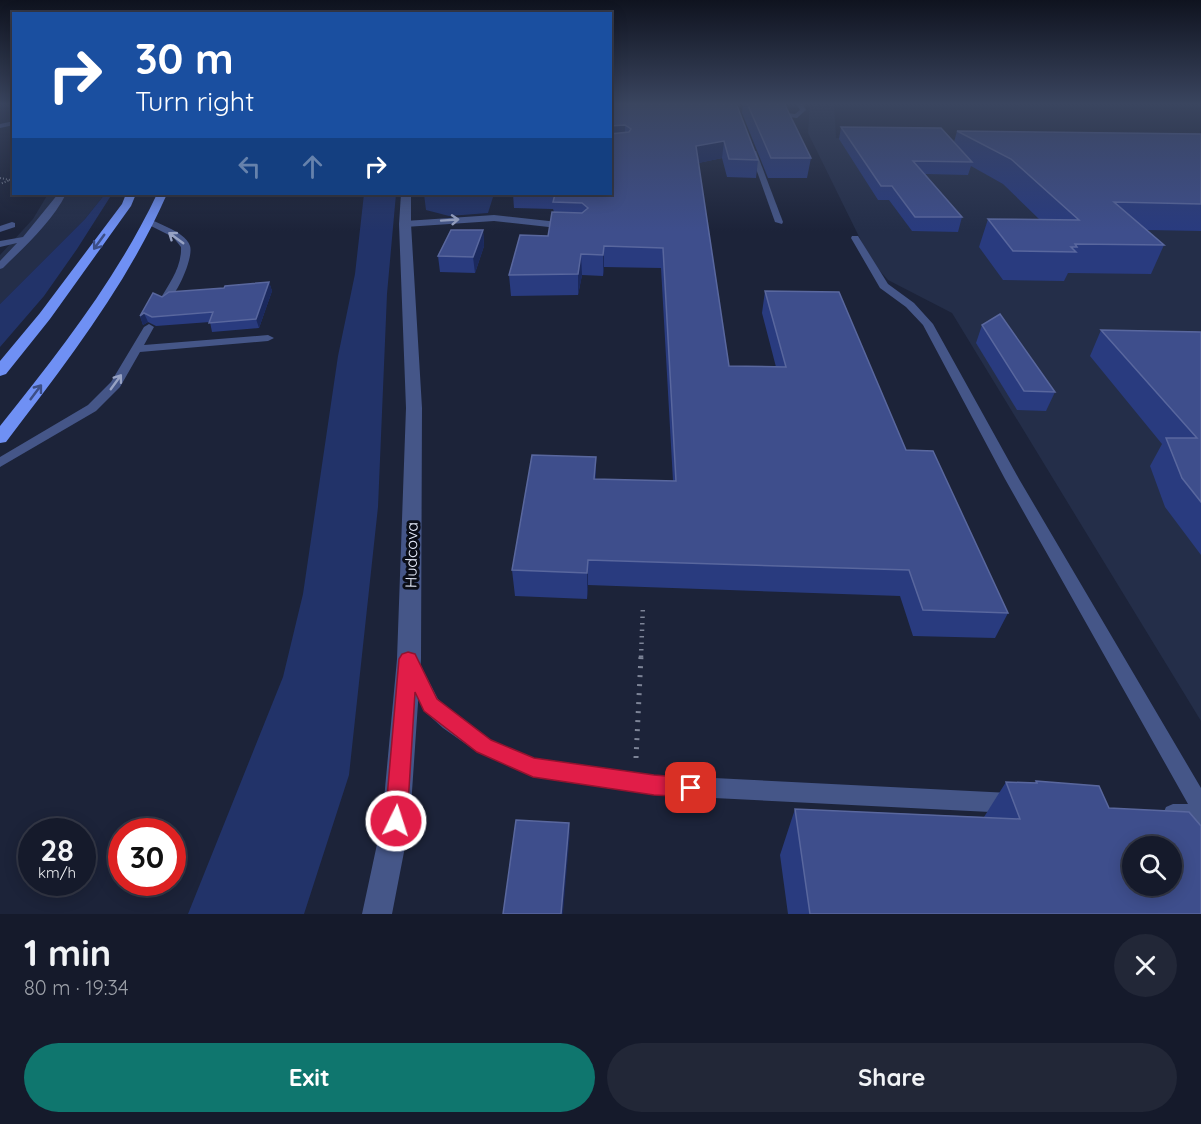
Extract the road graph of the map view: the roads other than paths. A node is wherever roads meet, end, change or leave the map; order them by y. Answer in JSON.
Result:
{"nodes":[{"id":1,"x":750,"y":146,"type":"edge"},
{"id":2,"x":62,"y":195,"type":"edge"},
{"id":3,"x":131,"y":195,"type":"edge"},
{"id":4,"x":162,"y":195,"type":"edge"},
{"id":5,"x":406,"y":195,"type":"edge"},
{"id":6,"x":150,"y":222,"type":"junction"},
{"id":7,"x":779,"y":222,"type":"dead end"},
{"id":8,"x":405,"y":224,"type":"junction"},
{"id":9,"x":12,"y":225,"type":"dead end"},
{"id":10,"x":582,"y":227,"type":"edge"},
{"id":11,"x":0,"y":229,"type":"edge"},
{"id":12,"x":855,"y":238,"type":"dead end"},
{"id":13,"x":26,"y":239,"type":"junction"},
{"id":14,"x":0,"y":244,"type":"edge"},
{"id":15,"x":0,"y":266,"type":"edge"},
{"id":16,"x":164,"y":301,"type":"edge"},
{"id":17,"x":149,"y":327,"type":"dead end"},
{"id":18,"x":268,"y":338,"type":"dead end"},
{"id":19,"x":136,"y":349,"type":"junction"},
{"id":20,"x":0,"y":371,"type":"edge"},
{"id":21,"x":0,"y":438,"type":"edge"},
{"id":22,"x":0,"y":463,"type":"edge"},
{"id":23,"x":408,"y":659,"type":"junction"},
{"id":24,"x":1028,"y":804,"type":"edge"},
{"id":25,"x":1201,"y":808,"type":"edge"},
{"id":26,"x":1155,"y":812,"type":"edge"},
{"id":27,"x":1201,"y":815,"type":"edge"},
{"id":28,"x":377,"y":914,"type":"edge"}],
"edges":[{"from":1,"to":7,"type":"lane"},
{"from":2,"to":13,"type":"lane"},
{"from":3,"to":20,"type":"highway","one_way":true},
{"from":4,"to":6,"type":"highway"},
{"from":5,"to":8,"type":"street","name":"Hudcova"},
{"from":16,"to":6,"type":"lane","one_way":true},
{"from":21,"to":6,"type":"highway","one_way":true},
{"from":8,"to":10,"type":"lane","one_way":true},
{"from":8,"to":23,"type":"street","name":"Hudcova"},
{"from":9,"to":11,"type":"lane"},
{"from":12,"to":25,"type":"lane"},
{"from":13,"to":14,"type":"lane"},
{"from":13,"to":15,"type":"lane"},
{"from":17,"to":19,"type":"lane"},
{"from":18,"to":19,"type":"lane"},
{"from":22,"to":19,"type":"lane","one_way":true},
{"from":23,"to":24,"type":"lane"},
{"from":23,"to":28,"type":"street","name":"Hudcova"},
{"from":26,"to":27,"type":"lane"}]}
